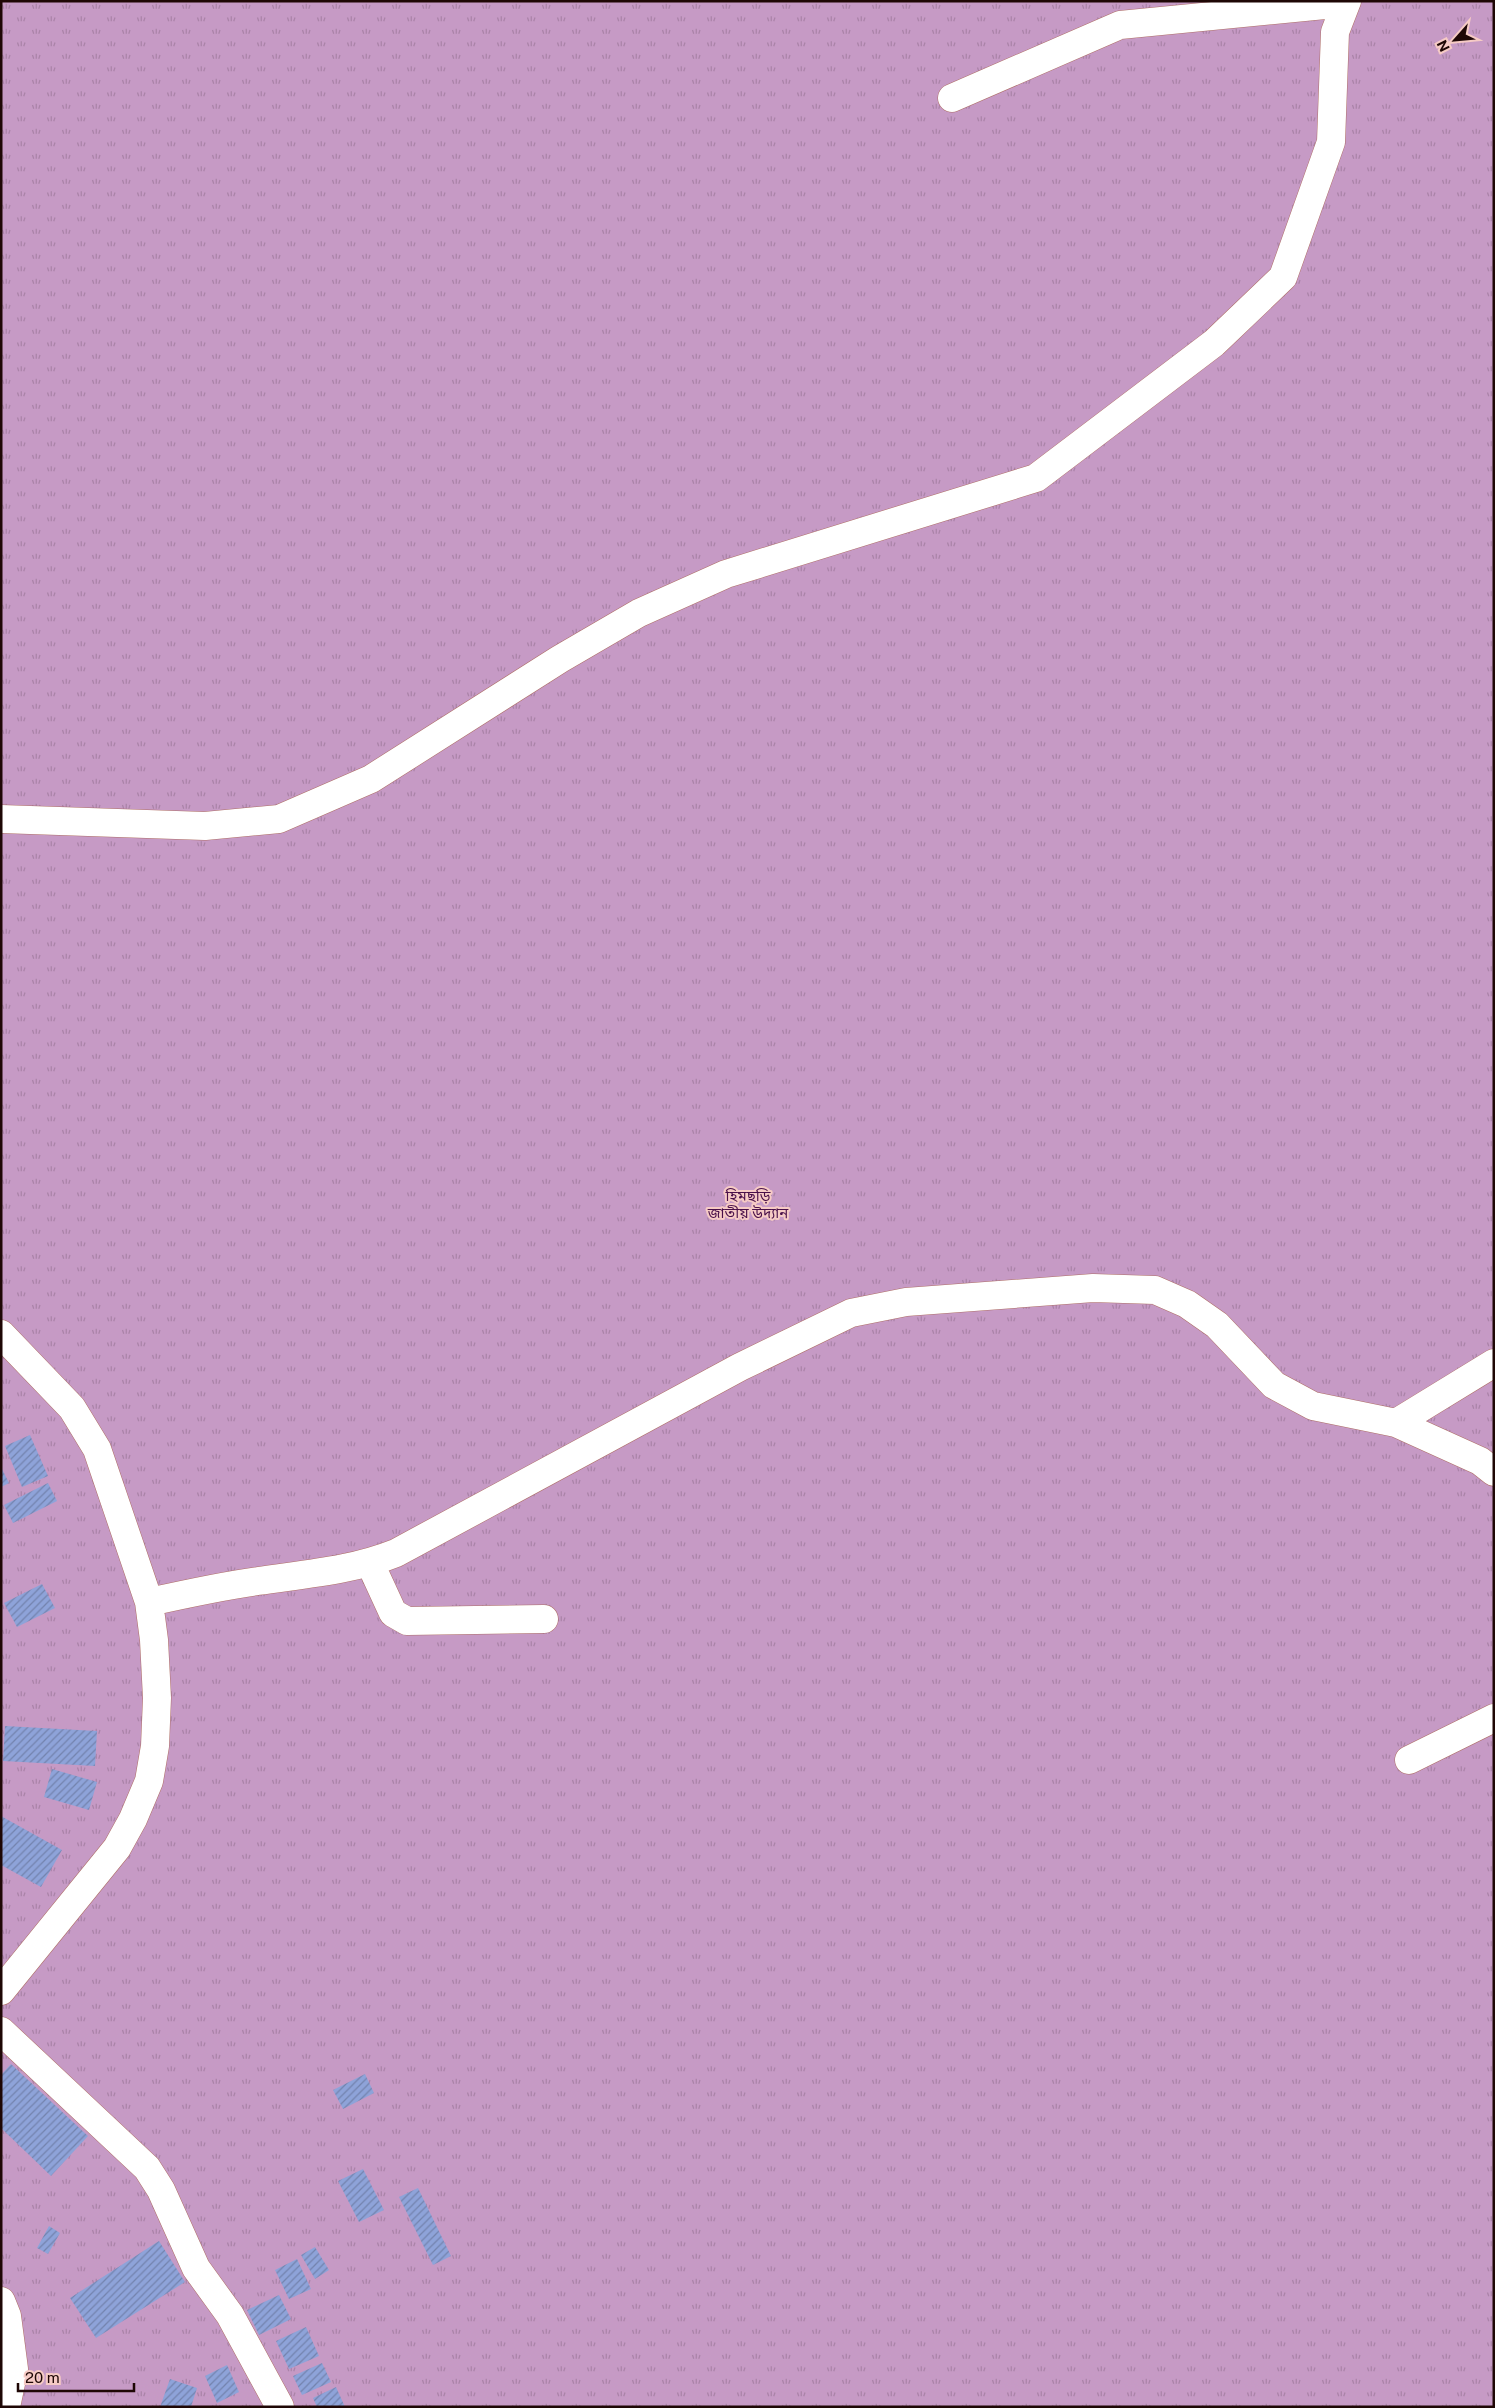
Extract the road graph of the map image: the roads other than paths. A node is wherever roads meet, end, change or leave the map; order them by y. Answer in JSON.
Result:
{"nodes":[{"id":1,"x":1346,"y":2,"type":"edge"},
{"id":2,"x":952,"y":98,"type":"dead end"},
{"id":3,"x":1,"y":819,"type":"edge"},
{"id":4,"x":1,"y":1334,"type":"edge"},
{"id":5,"x":1494,"y":1363,"type":"edge"},
{"id":6,"x":1396,"y":1422,"type":"junction"},
{"id":7,"x":1494,"y":1472,"type":"edge"},
{"id":8,"x":370,"y":1563,"type":"junction"},
{"id":9,"x":149,"y":1602,"type":"junction"},
{"id":10,"x":544,"y":1620,"type":"dead end"},
{"id":11,"x":1494,"y":1718,"type":"edge"},
{"id":12,"x":1409,"y":1760,"type":"dead end"},
{"id":13,"x":1,"y":1991,"type":"edge"},
{"id":14,"x":1,"y":2031,"type":"edge"},
{"id":15,"x":1,"y":2302,"type":"edge"},
{"id":16,"x":6,"y":2407,"type":"edge"},
{"id":17,"x":280,"y":2407,"type":"edge"}],
"edges":[{"from":1,"to":2,"type":"street"},
{"from":1,"to":3,"type":"street"},
{"from":4,"to":9,"type":"street"},
{"from":5,"to":6,"type":"street"},
{"from":6,"to":7,"type":"street"},
{"from":6,"to":8,"type":"street"},
{"from":8,"to":9,"type":"street"},
{"from":8,"to":10,"type":"street"},
{"from":9,"to":13,"type":"street"},
{"from":11,"to":12,"type":"street"},
{"from":14,"to":17,"type":"street"},
{"from":15,"to":16,"type":"street"}]}
